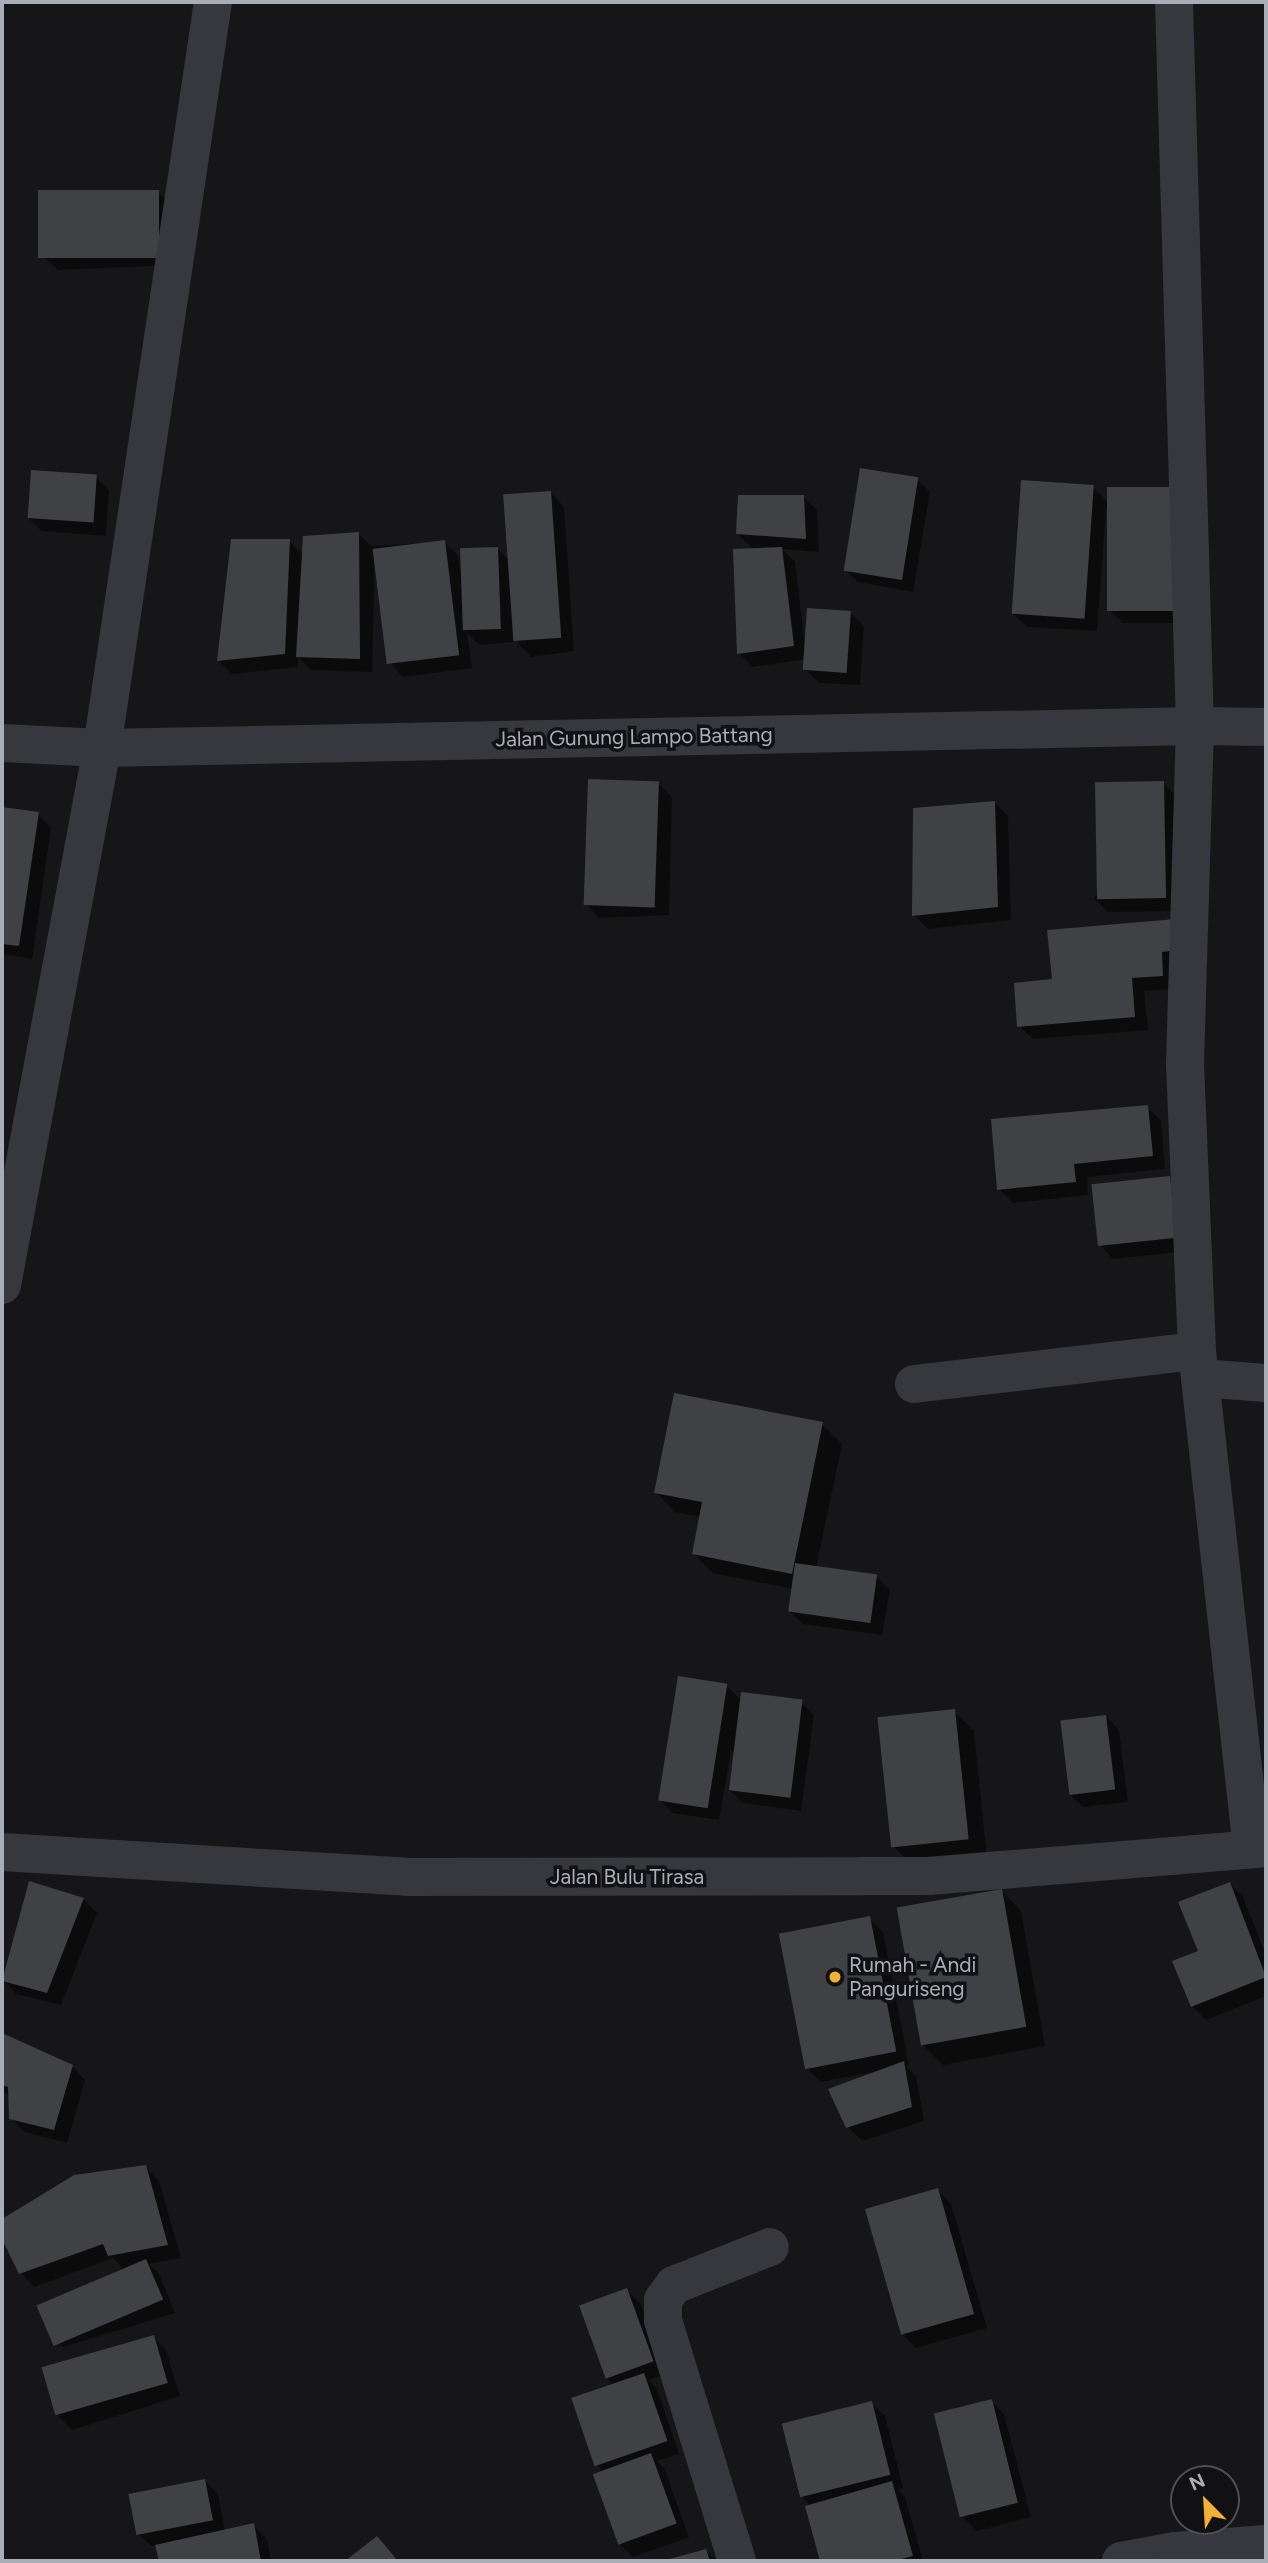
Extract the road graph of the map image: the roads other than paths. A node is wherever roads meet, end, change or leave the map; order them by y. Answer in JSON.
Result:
{"nodes":[{"id":1,"x":213,"y":2,"type":"edge"},
{"id":2,"x":1174,"y":2,"type":"edge"},
{"id":3,"x":1195,"y":726,"type":"junction"},
{"id":4,"x":1266,"y":727,"type":"edge"},
{"id":5,"x":2,"y":743,"type":"edge"},
{"id":6,"x":102,"y":748,"type":"junction"},
{"id":7,"x":2,"y":1285,"type":"edge"},
{"id":8,"x":1198,"y":1364,"type":"junction"},
{"id":9,"x":1266,"y":1383,"type":"edge"},
{"id":10,"x":914,"y":1384,"type":"dead end"},
{"id":11,"x":1259,"y":1848,"type":"edge"},
{"id":12,"x":2,"y":1852,"type":"edge"},
{"id":13,"x":770,"y":2247,"type":"dead end"},
{"id":14,"x":1266,"y":2543,"type":"edge"},
{"id":15,"x":737,"y":2561,"type":"edge"},
{"id":16,"x":1121,"y":2561,"type":"edge"}],
"edges":[{"from":1,"to":6,"type":"street"},
{"from":2,"to":3,"type":"street"},
{"from":3,"to":4,"type":"street","name":"Jalan Gunung Lampo Battang"},
{"from":3,"to":6,"type":"street","name":"Jalan Gunung Lampo Battang"},
{"from":3,"to":8,"type":"street"},
{"from":5,"to":6,"type":"street","name":"Jalan Gunung Lampo Battang"},
{"from":6,"to":7,"type":"street"},
{"from":8,"to":9,"type":"street"},
{"from":8,"to":10,"type":"street"},
{"from":8,"to":11,"type":"street"},
{"from":11,"to":12,"type":"street","name":"Jalan Bulu Tirasa"},
{"from":13,"to":15,"type":"street"},
{"from":14,"to":16,"type":"street"}]}
